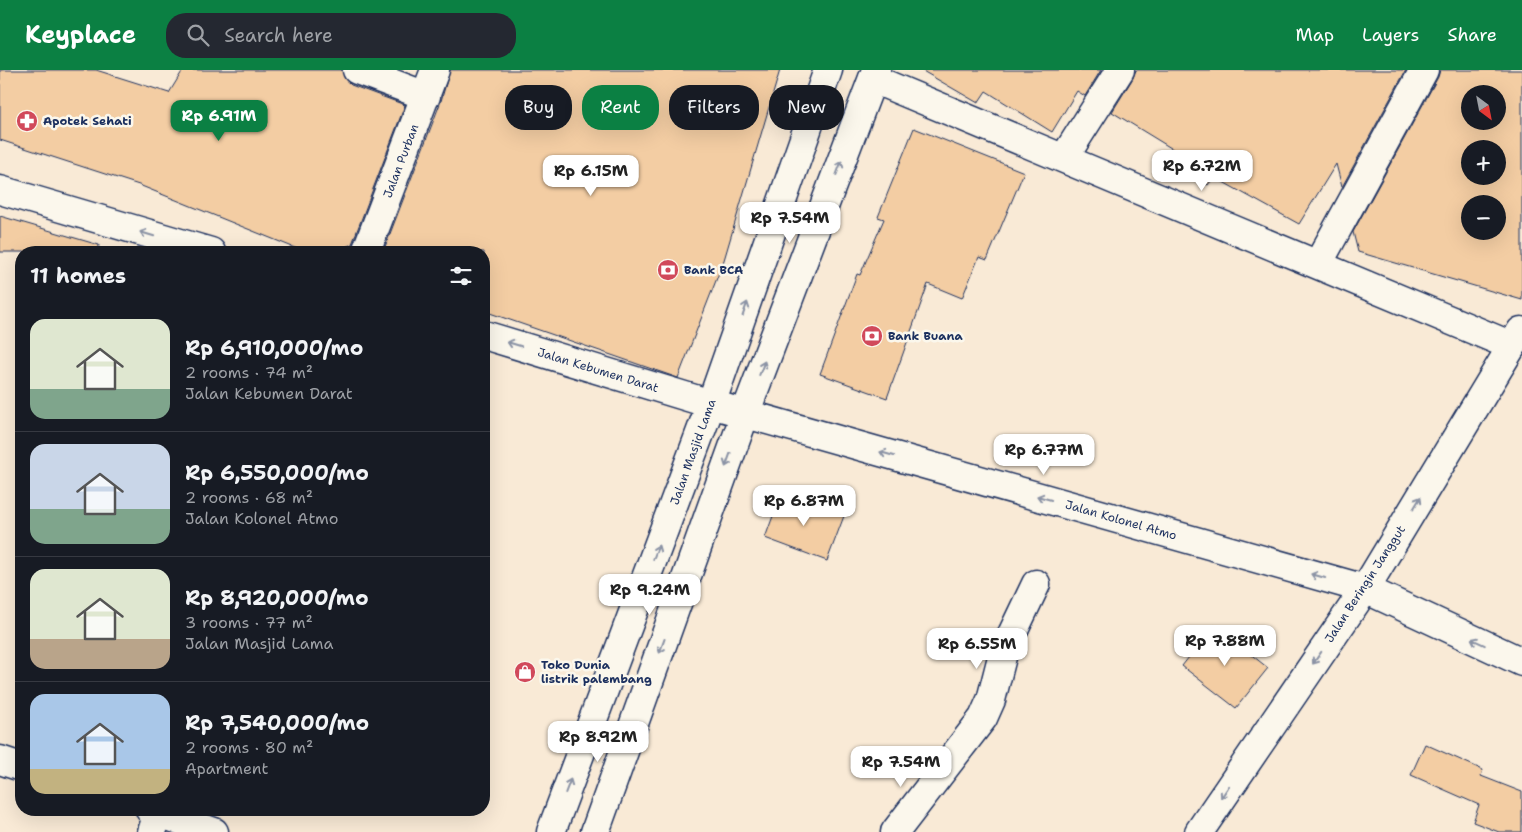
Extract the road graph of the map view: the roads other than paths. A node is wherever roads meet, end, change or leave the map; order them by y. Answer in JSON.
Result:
{"nodes":[{"id":1,"x":357,"y":70,"type":"edge"},
{"id":2,"x":435,"y":70,"type":"edge"},
{"id":3,"x":828,"y":70,"type":"edge"},
{"id":4,"x":1120,"y":70,"type":"edge"},
{"id":5,"x":1424,"y":70,"type":"edge"},
{"id":6,"x":874,"y":75,"type":"edge"},
{"id":7,"x":426,"y":96,"type":"junction"},
{"id":8,"x":1064,"y":158,"type":"junction"},
{"id":9,"x":0,"y":190,"type":"edge"},
{"id":10,"x":190,"y":246,"type":"edge"},
{"id":11,"x":368,"y":246,"type":"edge"},
{"id":12,"x":1318,"y":264,"type":"junction"},
{"id":13,"x":490,"y":337,"type":"edge"},
{"id":14,"x":1517,"y":338,"type":"edge"},
{"id":15,"x":711,"y":404,"type":"junction"},
{"id":16,"x":745,"y":414,"type":"junction"},
{"id":17,"x":1036,"y":584,"type":"dead end"},
{"id":18,"x":1365,"y":589,"type":"junction"},
{"id":19,"x":638,"y":601,"type":"junction"},
{"id":20,"x":675,"y":609,"type":"junction"},
{"id":21,"x":1522,"y":662,"type":"edge"},
{"id":22,"x":587,"y":736,"type":"junction"},
{"id":23,"x":624,"y":751,"type":"junction"},
{"id":24,"x":0,"y":760,"type":"edge"},
{"id":25,"x":15,"y":765,"type":"edge"},
{"id":26,"x":153,"y":818,"type":"edge"},
{"id":27,"x":214,"y":832,"type":"edge"},
{"id":28,"x":551,"y":832,"type":"edge"},
{"id":29,"x":595,"y":832,"type":"edge"},
{"id":30,"x":895,"y":832,"type":"edge"},
{"id":31,"x":1199,"y":832,"type":"edge"}],
"edges":[{"from":1,"to":7,"type":"street"},
{"from":2,"to":7,"type":"street","name":"Jalan Purban"},
{"from":15,"to":3,"type":"street","name":"Jalan Masjid Lama","one_way":true},
{"from":4,"to":8,"type":"street"},
{"from":5,"to":12,"type":"street"},
{"from":6,"to":8,"type":"street"},
{"from":16,"to":6,"type":"street","one_way":true},
{"from":7,"to":11,"type":"street","name":"Jalan Purban"},
{"from":8,"to":12,"type":"street"},
{"from":10,"to":9,"type":"street","one_way":true},
{"from":12,"to":14,"type":"street"},
{"from":15,"to":13,"type":"street","name":"Jalan Kebumen Darat","one_way":true},
{"from":18,"to":14,"type":"street","name":"Jalan Beringin Janggut","one_way":true},
{"from":15,"to":16,"type":"street","name":"Jalan Kolonel Atmo"},
{"from":19,"to":15,"type":"street","name":"Jalan Masjid Lama","one_way":true},
{"from":18,"to":16,"type":"street","name":"Jalan Kolonel Atmo","one_way":true},
{"from":16,"to":20,"type":"street","one_way":true},
{"from":17,"to":30,"type":"street"},
{"from":21,"to":18,"type":"street","name":"Jalan Kolonel Atmo","one_way":true},
{"from":18,"to":31,"type":"street","name":"Jalan Beringin Janggut","one_way":true},
{"from":19,"to":20,"type":"street"},
{"from":19,"to":22,"type":"street","name":"Jalan Masjid Lama"},
{"from":20,"to":23,"type":"street","one_way":true},
{"from":22,"to":23,"type":"street"},
{"from":28,"to":22,"type":"street","name":"Jalan Masjid Lama","one_way":true},
{"from":23,"to":29,"type":"street"},
{"from":24,"to":25,"type":"street"},
{"from":26,"to":27,"type":"street"}]}
